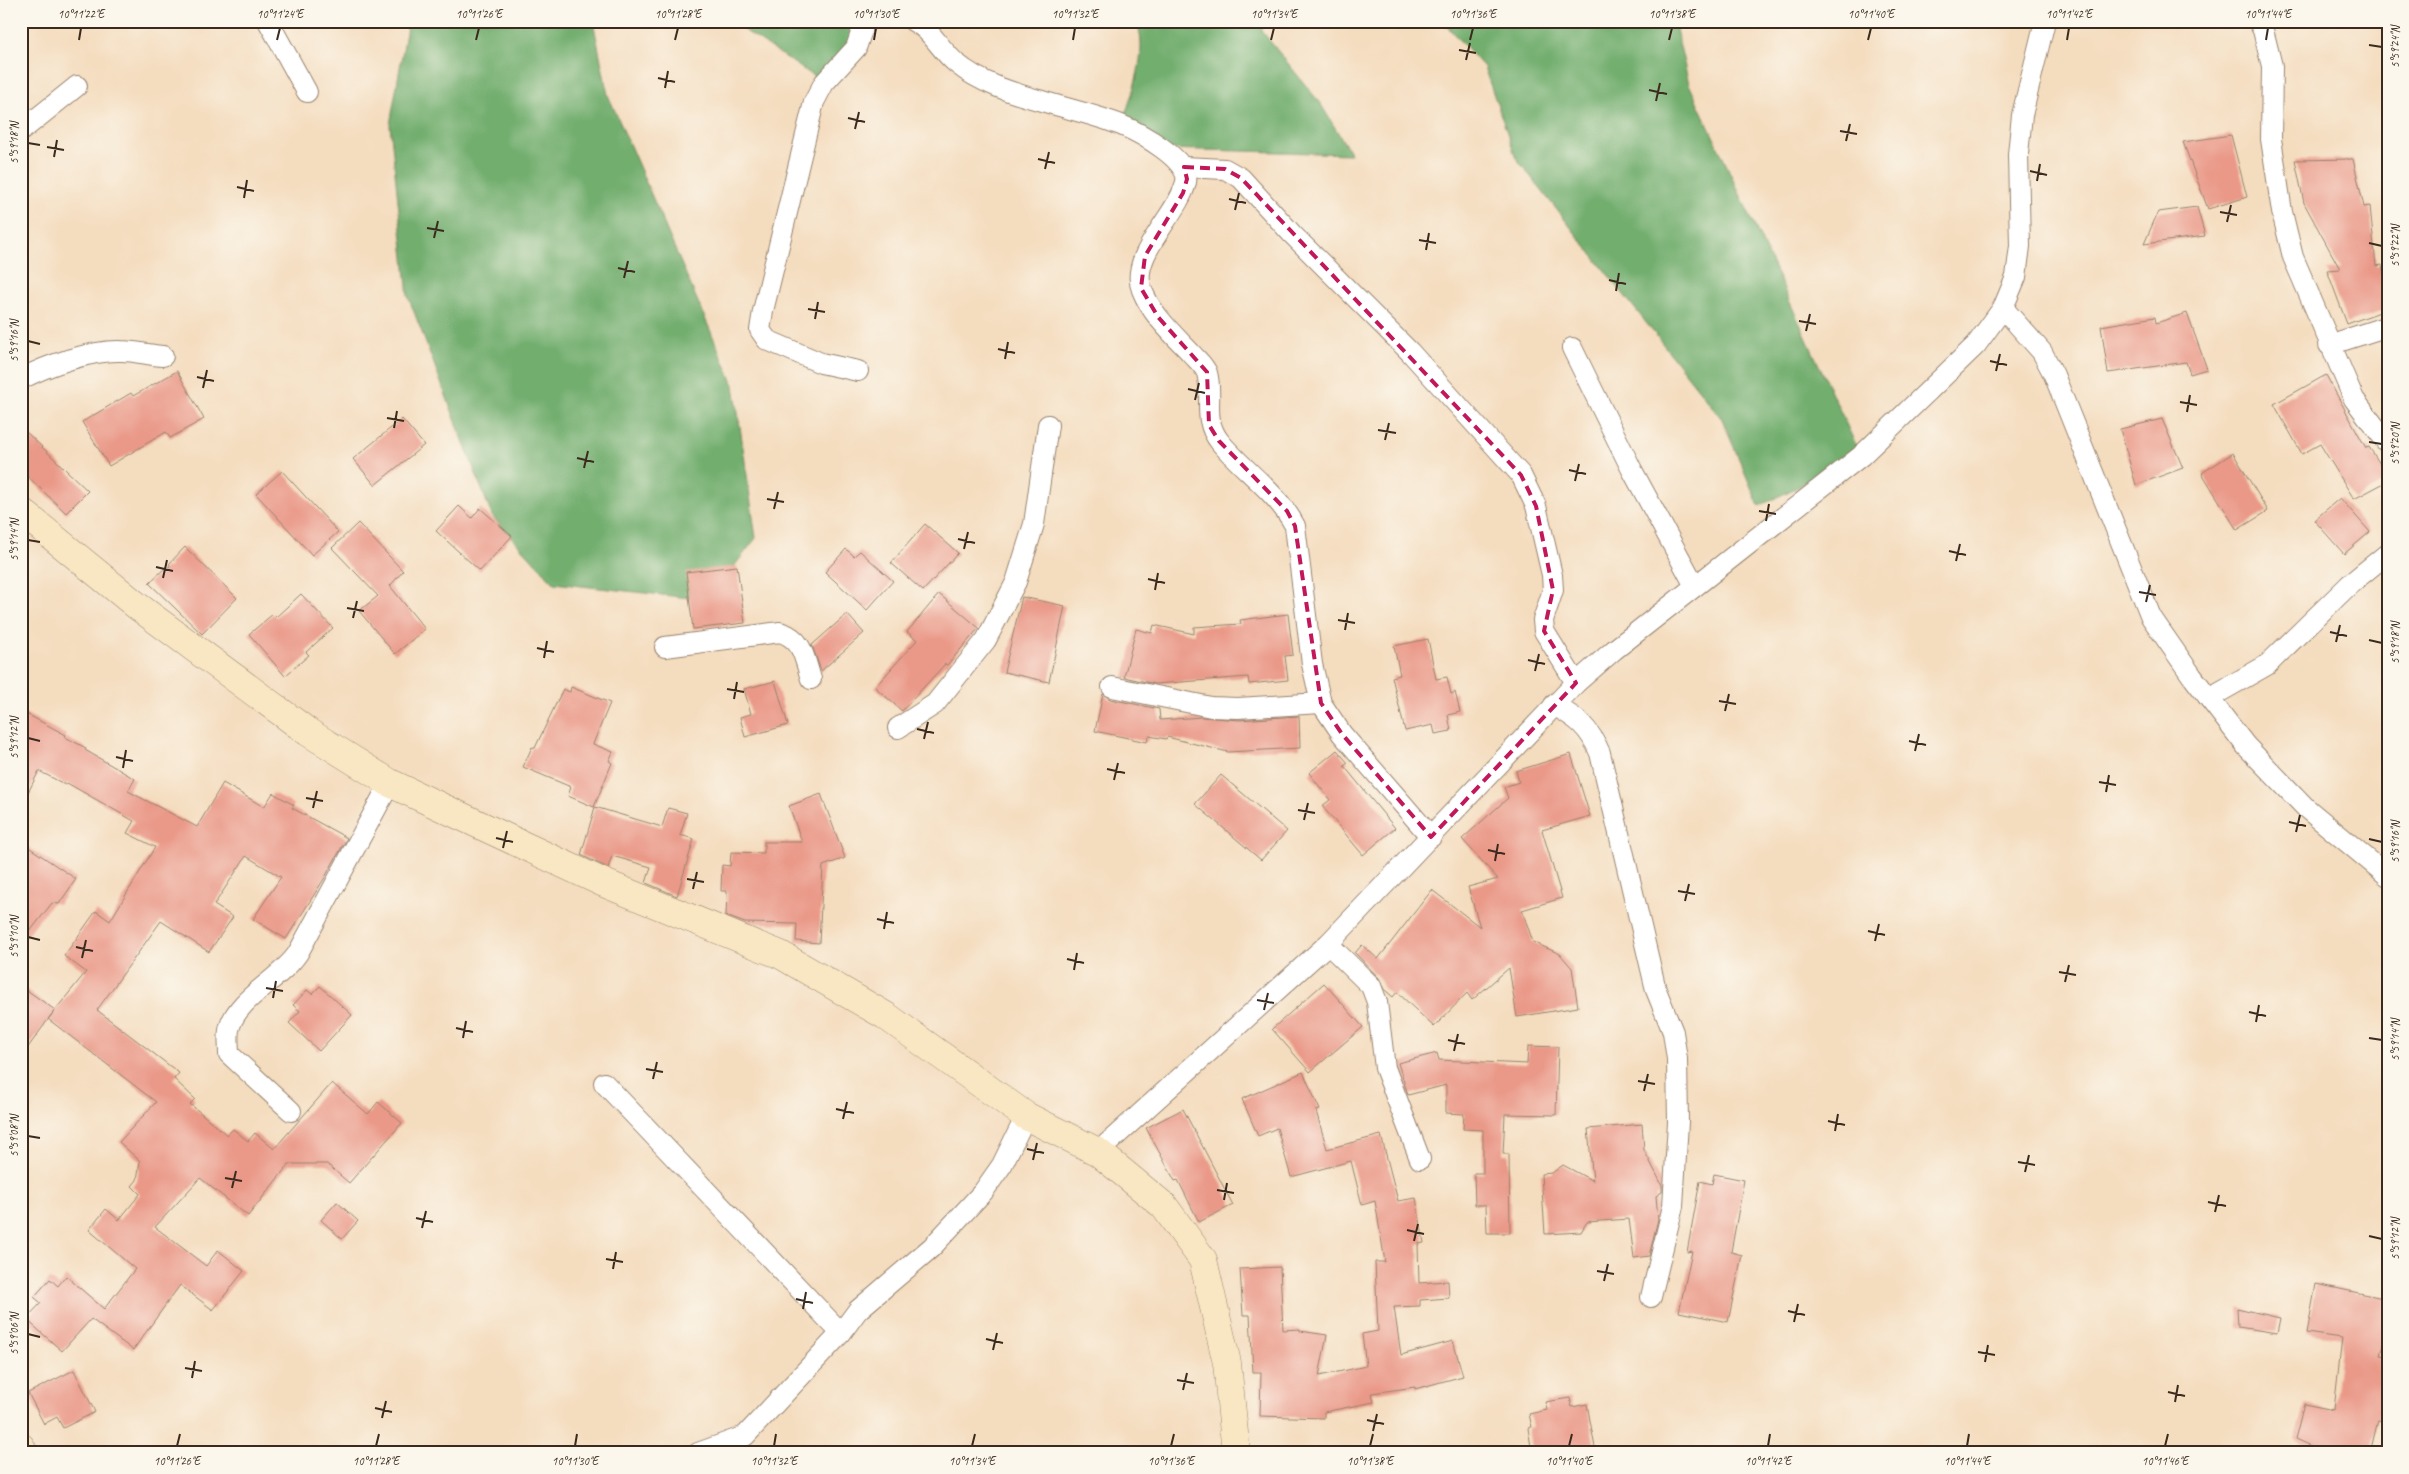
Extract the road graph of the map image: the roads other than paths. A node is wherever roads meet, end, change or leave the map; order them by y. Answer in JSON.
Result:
{"nodes":[{"id":1,"x":268,"y":21,"type":"edge"},
{"id":2,"x":865,"y":21,"type":"edge"},
{"id":3,"x":913,"y":21,"type":"edge"},
{"id":4,"x":2045,"y":21,"type":"edge"},
{"id":5,"x":2258,"y":21,"type":"edge"},
{"id":6,"x":77,"y":86,"type":"dead end"},
{"id":7,"x":307,"y":92,"type":"dead end"},
{"id":8,"x":21,"y":131,"type":"edge"},
{"id":9,"x":1184,"y":167,"type":"junction"},
{"id":10,"x":2003,"y":308,"type":"junction"},
{"id":11,"x":2388,"y":326,"type":"edge"},
{"id":12,"x":2329,"y":345,"type":"junction"},
{"id":13,"x":1572,"y":348,"type":"dead end"},
{"id":14,"x":163,"y":356,"type":"dead end"},
{"id":15,"x":858,"y":370,"type":"dead end"},
{"id":16,"x":21,"y":379,"type":"edge"},
{"id":17,"x":1048,"y":425,"type":"dead end"},
{"id":18,"x":2388,"y":444,"type":"edge"},
{"id":19,"x":21,"y":510,"type":"edge"},
{"id":20,"x":2388,"y":553,"type":"edge"},
{"id":21,"x":1695,"y":586,"type":"junction"},
{"id":22,"x":665,"y":647,"type":"dead end"},
{"id":23,"x":811,"y":678,"type":"dead end"},
{"id":24,"x":1576,"y":683,"type":"junction"},
{"id":25,"x":1112,"y":687,"type":"dead end"},
{"id":26,"x":2209,"y":698,"type":"junction"},
{"id":27,"x":1321,"y":703,"type":"junction"},
{"id":28,"x":1554,"y":705,"type":"junction"},
{"id":29,"x":898,"y":728,"type":"dead end"},
{"id":30,"x":390,"y":783,"type":"junction"},
{"id":31,"x":1432,"y":836,"type":"junction"},
{"id":32,"x":2388,"y":876,"type":"edge"},
{"id":33,"x":1328,"y":944,"type":"junction"},
{"id":34,"x":604,"y":1083,"type":"dead end"},
{"id":35,"x":291,"y":1111,"type":"dead end"},
{"id":36,"x":1026,"y":1116,"type":"junction"},
{"id":37,"x":1098,"y":1152,"type":"junction"},
{"id":38,"x":1420,"y":1159,"type":"dead end"},
{"id":39,"x":1651,"y":1297,"type":"dead end"},
{"id":40,"x":841,"y":1333,"type":"junction"},
{"id":41,"x":746,"y":1445,"type":"edge"},
{"id":42,"x":21,"y":1447,"type":"edge"},
{"id":43,"x":24,"y":1453,"type":"edge"},
{"id":44,"x":698,"y":1453,"type":"edge"},
{"id":45,"x":1236,"y":1453,"type":"edge"}],
"edges":[{"from":1,"to":7,"type":"street"},
{"from":2,"to":15,"type":"street"},
{"from":3,"to":9,"type":"street"},
{"from":4,"to":10,"type":"street"},
{"from":5,"to":12,"type":"street"},
{"from":6,"to":8,"type":"street"},
{"from":9,"to":24,"type":"street"},
{"from":9,"to":27,"type":"street"},
{"from":10,"to":21,"type":"street"},
{"from":10,"to":26,"type":"street"},
{"from":11,"to":12,"type":"street"},
{"from":12,"to":18,"type":"street"},
{"from":13,"to":21,"type":"street"},
{"from":14,"to":16,"type":"street"},
{"from":17,"to":29,"type":"street"},
{"from":19,"to":30,"type":"street"},
{"from":20,"to":26,"type":"street"},
{"from":21,"to":24,"type":"street"},
{"from":22,"to":23,"type":"street"},
{"from":24,"to":28,"type":"street"},
{"from":25,"to":27,"type":"street"},
{"from":26,"to":32,"type":"street"},
{"from":27,"to":31,"type":"street"},
{"from":28,"to":31,"type":"street"},
{"from":28,"to":39,"type":"street"},
{"from":30,"to":35,"type":"street"},
{"from":30,"to":36,"type":"street"},
{"from":31,"to":33,"type":"street"},
{"from":33,"to":37,"type":"street"},
{"from":33,"to":38,"type":"street"},
{"from":34,"to":40,"type":"street"},
{"from":36,"to":37,"type":"street"},
{"from":36,"to":40,"type":"street"},
{"from":37,"to":45,"type":"street"},
{"from":40,"to":41,"type":"street"},
{"from":41,"to":44,"type":"street"},
{"from":42,"to":43,"type":"street"}]}
